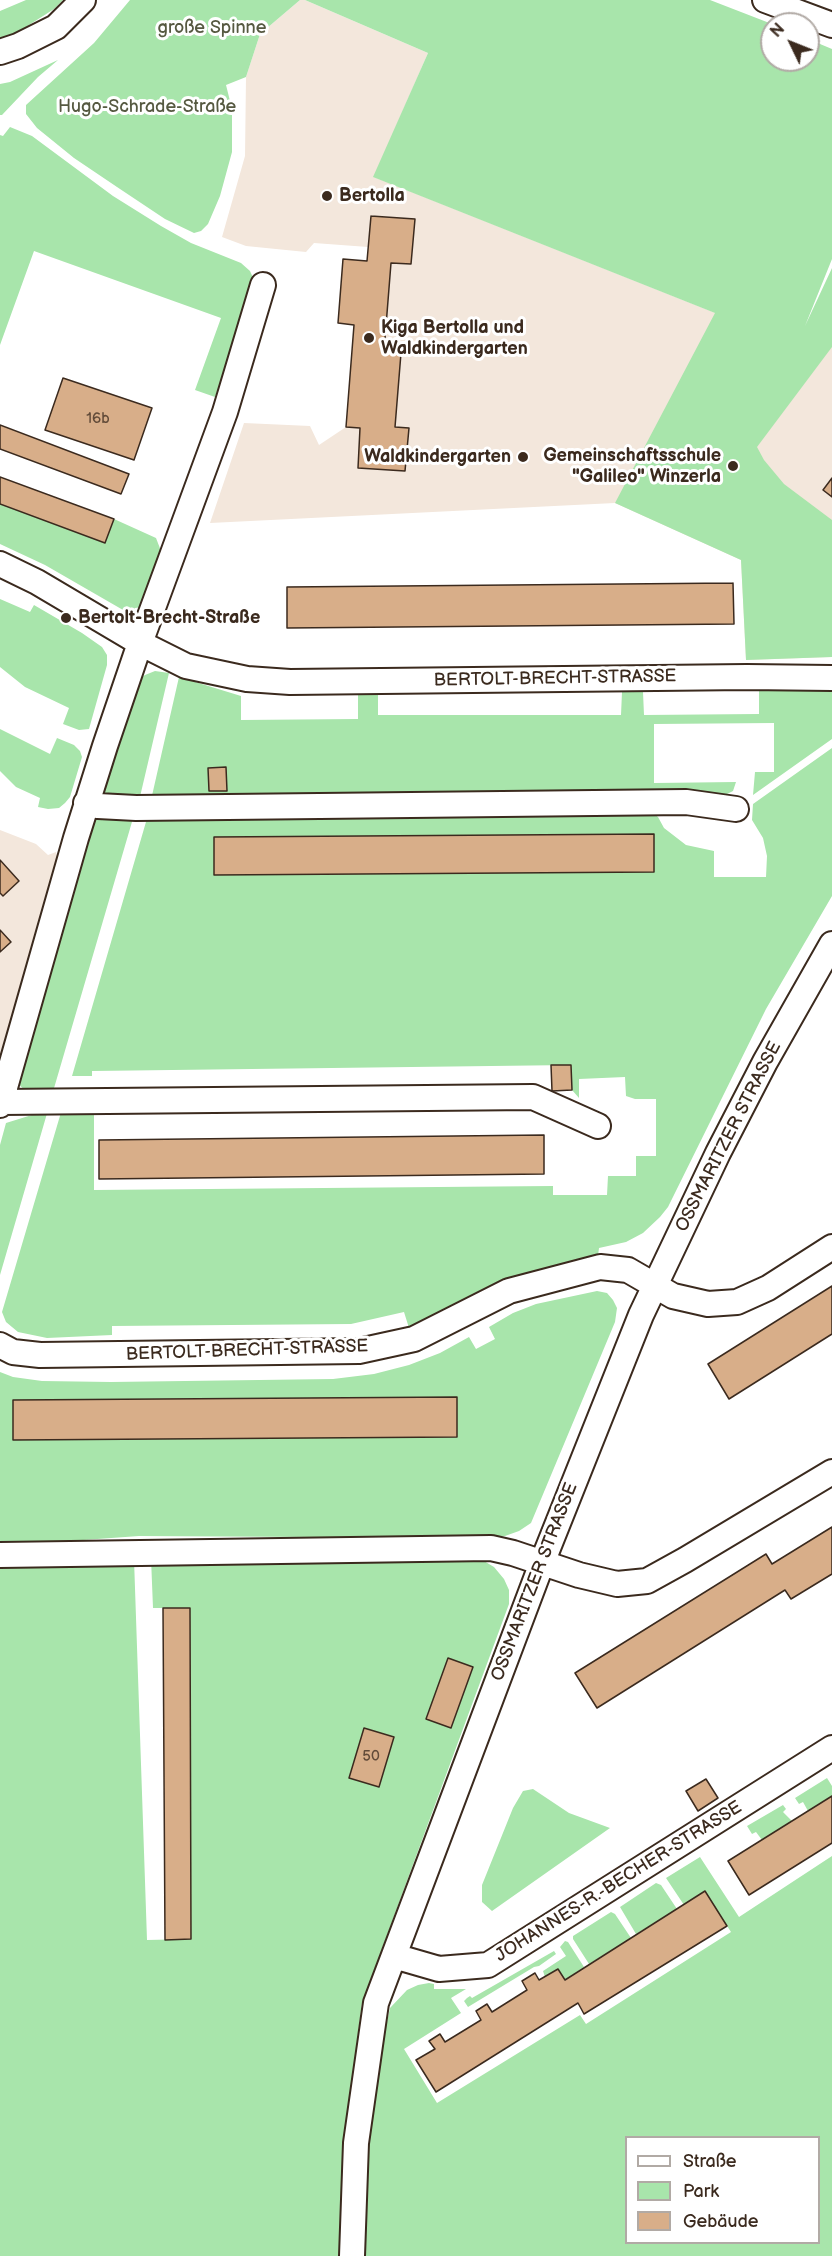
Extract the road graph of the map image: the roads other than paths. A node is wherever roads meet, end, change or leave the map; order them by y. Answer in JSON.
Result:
{"nodes":[{"id":1,"x":83,"y":0,"type":"edge"},
{"id":2,"x":765,"y":0,"type":"edge"},
{"id":3,"x":832,"y":25,"type":"edge"},
{"id":4,"x":0,"y":52,"type":"edge"},
{"id":5,"x":263,"y":285,"type":"dead end"},
{"id":6,"x":0,"y":564,"type":"edge"},
{"id":7,"x":140,"y":643,"type":"junction"},
{"id":8,"x":832,"y":678,"type":"edge"},
{"id":9,"x":86,"y":803,"type":"junction"},
{"id":10,"x":736,"y":809,"type":"dead end"},
{"id":11,"x":832,"y":944,"type":"edge"},
{"id":12,"x":1,"y":1103,"type":"edge"},
{"id":13,"x":598,"y":1126,"type":"dead end"},
{"id":14,"x":832,"y":1247,"type":"edge"},
{"id":15,"x":655,"y":1285,"type":"junction"},
{"id":16,"x":0,"y":1345,"type":"edge"},
{"id":17,"x":832,"y":1472,"type":"edge"},
{"id":18,"x":0,"y":1555,"type":"edge"},
{"id":19,"x":542,"y":1563,"type":"junction"},
{"id":20,"x":832,"y":1748,"type":"edge"},
{"id":21,"x":394,"y":1956,"type":"junction"},
{"id":22,"x":352,"y":2256,"type":"edge"}],
"edges":[{"from":1,"to":4,"type":"street"},
{"from":2,"to":3,"type":"street"},
{"from":5,"to":7,"type":"street"},
{"from":6,"to":7,"type":"street","name":"BERTOLT-BRECHT-STRASSE"},
{"from":7,"to":8,"type":"street","name":"BERTOLT-BRECHT-STRASSE"},
{"from":7,"to":9,"type":"street"},
{"from":9,"to":10,"type":"street"},
{"from":9,"to":12,"type":"street"},
{"from":11,"to":15,"type":"street","name":"OSSMARITZER STRASSE"},
{"from":12,"to":13,"type":"street"},
{"from":14,"to":15,"type":"street","name":"BERTOLT-BRECHT-STRASSE"},
{"from":15,"to":16,"type":"street","name":"BERTOLT-BRECHT-STRASSE"},
{"from":15,"to":19,"type":"street","name":"OSSMARITZER STRASSE"},
{"from":17,"to":19,"type":"street"},
{"from":18,"to":19,"type":"street"},
{"from":19,"to":21,"type":"street","name":"OSSMARITZER STRASSE"},
{"from":20,"to":21,"type":"street","name":"JOHANNES-R.-BECHER-STRASSE"},
{"from":21,"to":22,"type":"street","name":"OSSMARITZER STRASSE"}]}
